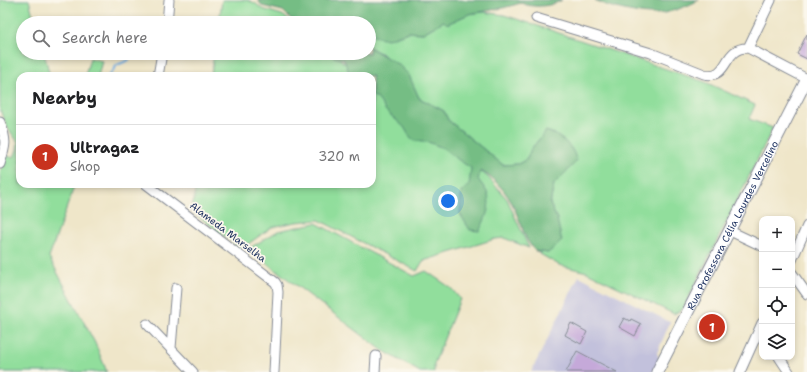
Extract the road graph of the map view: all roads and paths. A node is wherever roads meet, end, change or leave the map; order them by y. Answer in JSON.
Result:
{"nodes":[{"id":1,"x":169,"y":0,"type":"edge"},
{"id":2,"x":770,"y":0,"type":"edge"},
{"id":3,"x":168,"y":16,"type":"edge"},
{"id":4,"x":536,"y":18,"type":"dead end"},
{"id":5,"x":748,"y":48,"type":"junction"},
{"id":6,"x":161,"y":60,"type":"edge"},
{"id":7,"x":159,"y":72,"type":"edge"},
{"id":8,"x":807,"y":79,"type":"edge"},
{"id":9,"x":0,"y":122,"type":"edge"},
{"id":10,"x":1,"y":158,"type":"edge"},
{"id":11,"x":151,"y":188,"type":"edge"},
{"id":12,"x":807,"y":226,"type":"edge"},
{"id":13,"x":730,"y":231,"type":"junction"},
{"id":14,"x":759,"y":245,"type":"edge"},
{"id":15,"x":795,"y":253,"type":"edge"},
{"id":16,"x":795,"y":277,"type":"edge"},
{"id":17,"x":176,"y":288,"type":"dead end"},
{"id":18,"x":807,"y":294,"type":"edge"},
{"id":19,"x":147,"y":324,"type":"dead end"},
{"id":20,"x":759,"y":332,"type":"edge"},
{"id":21,"x":170,"y":348,"type":"junction"},
{"id":22,"x":376,"y":356,"type":"dead end"},
{"id":23,"x":781,"y":360,"type":"edge"},
{"id":24,"x":193,"y":372,"type":"edge"},
{"id":25,"x":274,"y":372,"type":"edge"},
{"id":26,"x":375,"y":372,"type":"edge"},
{"id":27,"x":657,"y":372,"type":"edge"},
{"id":28,"x":740,"y":372,"type":"edge"},
{"id":29,"x":789,"y":372,"type":"edge"}],
"edges":[{"from":1,"to":3,"type":"street"},
{"from":2,"to":5,"type":"street"},
{"from":4,"to":5,"type":"street"},
{"from":5,"to":8,"type":"street"},
{"from":6,"to":7,"type":"street"},
{"from":8,"to":13,"type":"main road","name":"Rua Professora Célia Lourdes Vercelino"},
{"from":9,"to":10,"type":"street"},
{"from":11,"to":25,"type":"street","name":"Alameda Marselha"},
{"from":12,"to":15,"type":"street"},
{"from":13,"to":14,"type":"street"},
{"from":13,"to":27,"type":"main road","name":"Rua Professora Célia Lourdes Vercelino"},
{"from":16,"to":18,"type":"street"},
{"from":17,"to":21,"type":"street"},
{"from":19,"to":21,"type":"street"},
{"from":20,"to":28,"type":"street"},
{"from":21,"to":24,"type":"street"},
{"from":22,"to":26,"type":"street"},
{"from":23,"to":29,"type":"street"}]}
